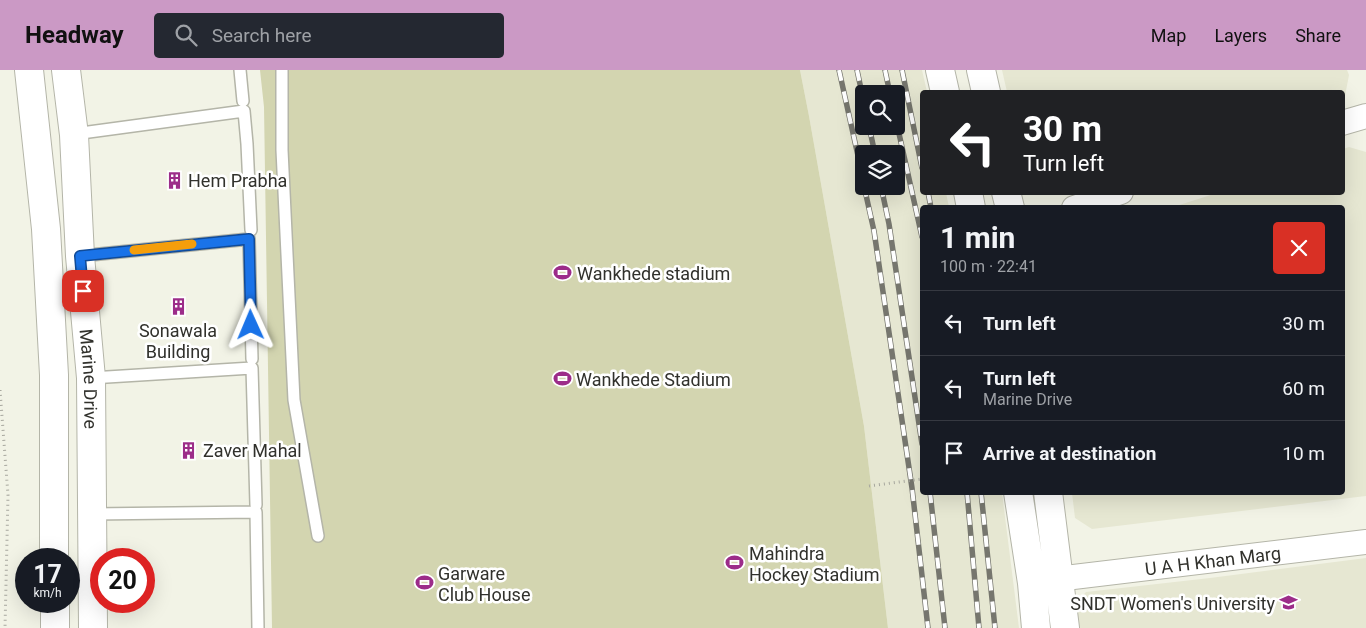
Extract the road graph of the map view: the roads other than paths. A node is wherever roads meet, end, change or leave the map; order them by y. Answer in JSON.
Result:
{"nodes":[{"id":1,"x":29,"y":70,"type":"edge"},
{"id":2,"x":66,"y":70,"type":"edge"},
{"id":3,"x":240,"y":70,"type":"edge"},
{"id":4,"x":282,"y":70,"type":"edge"},
{"id":5,"x":940,"y":70,"type":"edge"},
{"id":6,"x":981,"y":70,"type":"edge"},
{"id":7,"x":945,"y":90,"type":"edge"},
{"id":8,"x":986,"y":90,"type":"edge"},
{"id":9,"x":243,"y":101,"type":"dead end"},
{"id":10,"x":1366,"y":116,"type":"edge"},
{"id":11,"x":1345,"y":122,"type":"edge"},
{"id":12,"x":74,"y":134,"type":"junction"},
{"id":13,"x":1112,"y":195,"type":"edge"},
{"id":14,"x":1083,"y":205,"type":"edge"},
{"id":15,"x":251,"y":230,"type":"dead end"},
{"id":16,"x":80,"y":256,"type":"junction"},
{"id":17,"x":252,"y":359,"type":"dead end"},
{"id":18,"x":91,"y":378,"type":"junction"},
{"id":19,"x":1018,"y":495,"type":"edge"},
{"id":20,"x":1048,"y":495,"type":"edge"},
{"id":21,"x":256,"y":505,"type":"dead end"},
{"id":22,"x":92,"y":514,"type":"junction"},
{"id":23,"x":318,"y":536,"type":"dead end"},
{"id":24,"x":1366,"y":542,"type":"edge"},
{"id":25,"x":54,"y":548,"type":"edge"},
{"id":26,"x":1060,"y":579,"type":"junction"},
{"id":27,"x":1032,"y":583,"type":"junction"},
{"id":28,"x":55,"y":613,"type":"edge"},
{"id":29,"x":55,"y":628,"type":"edge"},
{"id":30,"x":93,"y":628,"type":"edge"},
{"id":31,"x":258,"y":628,"type":"edge"},
{"id":32,"x":1036,"y":628,"type":"edge"},
{"id":33,"x":1065,"y":628,"type":"edge"}],
"edges":[{"from":1,"to":25,"type":"main road","name":"Marine Drive"},
{"from":2,"to":12,"type":"main road","name":"Marine Drive"},
{"from":3,"to":9,"type":"lane"},
{"from":4,"to":23,"type":"lane"},
{"from":5,"to":7,"type":"main road"},
{"from":6,"to":8,"type":"main road"},
{"from":10,"to":11,"type":"street"},
{"from":12,"to":15,"type":"lane"},
{"from":12,"to":16,"type":"main road","name":"Marine Drive"},
{"from":13,"to":14,"type":"street"},
{"from":16,"to":17,"type":"lane"},
{"from":16,"to":18,"type":"main road","name":"Marine Drive"},
{"from":18,"to":21,"type":"lane"},
{"from":18,"to":22,"type":"main road","name":"Marine Drive"},
{"from":19,"to":27,"type":"main road"},
{"from":20,"to":26,"type":"main road"},
{"from":22,"to":30,"type":"main road","name":"Marine Drive"},
{"from":22,"to":31,"type":"lane"},
{"from":24,"to":26,"type":"street","name":"U A H Khan Marg"},
{"from":26,"to":27,"type":"street","name":"U A H Khan Marg"},
{"from":26,"to":33,"type":"main road"},
{"from":27,"to":32,"type":"main road"},
{"from":28,"to":29,"type":"main road"}]}
